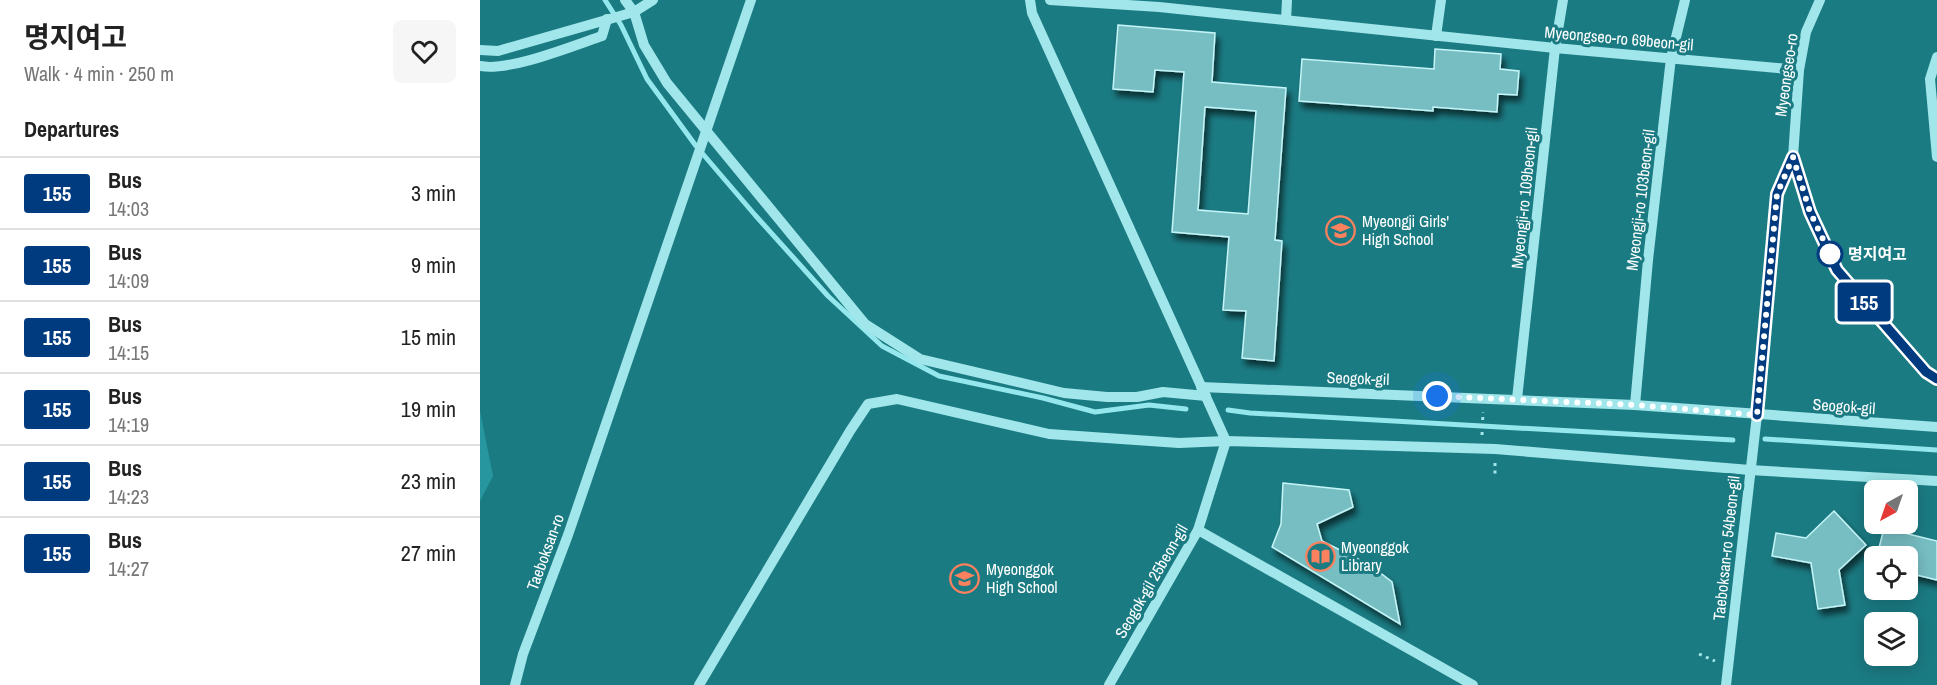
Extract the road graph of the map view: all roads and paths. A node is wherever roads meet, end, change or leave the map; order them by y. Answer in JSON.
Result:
{"nodes":[{"id":1,"x":625,"y":0,"type":"edge"},
{"id":2,"x":653,"y":0,"type":"edge"},
{"id":3,"x":751,"y":0,"type":"edge"},
{"id":4,"x":1030,"y":0,"type":"edge"},
{"id":5,"x":1050,"y":0,"type":"edge"},
{"id":6,"x":1287,"y":0,"type":"edge"},
{"id":7,"x":1442,"y":0,"type":"edge"},
{"id":8,"x":1563,"y":0,"type":"edge"},
{"id":9,"x":1685,"y":0,"type":"edge"},
{"id":10,"x":1820,"y":0,"type":"edge"},
{"id":11,"x":1159,"y":4,"type":"edge"},
{"id":12,"x":634,"y":12,"type":"junction"},
{"id":13,"x":607,"y":19,"type":"junction"},
{"id":14,"x":1286,"y":20,"type":"junction"},
{"id":15,"x":1436,"y":36,"type":"junction"},
{"id":16,"x":1555,"y":48,"type":"junction"},
{"id":17,"x":480,"y":50,"type":"edge"},
{"id":18,"x":1937,"y":57,"type":"edge"},
{"id":19,"x":1671,"y":58,"type":"junction"},
{"id":20,"x":480,"y":66,"type":"edge"},
{"id":21,"x":1799,"y":70,"type":"junction"},
{"id":22,"x":1793,"y":157,"type":"junction"},
{"id":23,"x":1937,"y":157,"type":"edge"},
{"id":24,"x":1937,"y":379,"type":"edge"},
{"id":25,"x":1203,"y":391,"type":"junction"},
{"id":26,"x":1484,"y":398,"type":"junction"},
{"id":27,"x":1516,"y":399,"type":"junction"},
{"id":28,"x":1635,"y":405,"type":"junction"},
{"id":29,"x":1757,"y":415,"type":"junction"},
{"id":30,"x":1937,"y":427,"type":"edge"},
{"id":31,"x":1226,"y":441,"type":"junction"},
{"id":32,"x":1481,"y":450,"type":"junction"},
{"id":33,"x":1750,"y":470,"type":"junction"},
{"id":34,"x":1937,"y":481,"type":"edge"},
{"id":35,"x":1198,"y":530,"type":"junction"},
{"id":36,"x":515,"y":685,"type":"edge"},
{"id":37,"x":699,"y":685,"type":"edge"},
{"id":38,"x":1109,"y":685,"type":"edge"},
{"id":39,"x":1473,"y":685,"type":"edge"},
{"id":40,"x":1726,"y":685,"type":"edge"}],
"edges":[{"from":1,"to":12,"type":"street"},
{"from":2,"to":12,"type":"street"},
{"from":3,"to":36,"type":"street","name":"Taeboksan-ro"},
{"from":4,"to":25,"type":"street"},
{"from":5,"to":11,"type":"street","name":"Myeongseo-ro 69beon-gil"},
{"from":6,"to":14,"type":"street"},
{"from":7,"to":15,"type":"street"},
{"from":8,"to":16,"type":"street","name":"Myeongji-ro 109beon-gil"},
{"from":9,"to":19,"type":"street","name":"Myeongji-ro 103beon-gil"},
{"from":10,"to":21,"type":"street","name":"Myeongseo-ro"},
{"from":11,"to":14,"type":"street","name":"Myeongseo-ro 69beon-gil"},
{"from":12,"to":13,"type":"street"},
{"from":12,"to":25,"type":"street","name":"Seogok-gil"},
{"from":13,"to":17,"type":"street"},
{"from":13,"to":20,"type":"street"},
{"from":14,"to":15,"type":"street","name":"Myeongseo-ro 69beon-gil"},
{"from":15,"to":16,"type":"street","name":"Myeongseo-ro 69beon-gil"},
{"from":16,"to":19,"type":"street","name":"Myeongseo-ro 69beon-gil"},
{"from":16,"to":27,"type":"street","name":"Myeongji-ro 109beon-gil"},
{"from":18,"to":23,"type":"street"},
{"from":19,"to":21,"type":"street","name":"Myeongseo-ro 69beon-gil"},
{"from":19,"to":28,"type":"street","name":"Myeongji-ro 103beon-gil"},
{"from":21,"to":22,"type":"street","name":"Myeongseo-ro"},
{"from":22,"to":24,"type":"street","name":"Myeongseo-ro"},
{"from":22,"to":29,"type":"street","name":"Myeongseo-ro"},
{"from":25,"to":26,"type":"street","name":"Seogok-gil"},
{"from":25,"to":31,"type":"street"},
{"from":26,"to":27,"type":"street","name":"Seogok-gil"},
{"from":26,"to":32,"type":"path"},
{"from":27,"to":28,"type":"street","name":"Seogok-gil"},
{"from":28,"to":29,"type":"street","name":"Seogok-gil"},
{"from":29,"to":30,"type":"street","name":"Seogok-gil"},
{"from":29,"to":33,"type":"street","name":"Taeboksan-ro 54beon-gil"},
{"from":31,"to":32,"type":"street"},
{"from":31,"to":35,"type":"street","name":"Seogok-gil 25beon-gil"},
{"from":31,"to":37,"type":"street"},
{"from":32,"to":33,"type":"street"},
{"from":33,"to":34,"type":"street"},
{"from":33,"to":40,"type":"street","name":"Taeboksan-ro 54beon-gil"},
{"from":35,"to":38,"type":"street","name":"Seogok-gil 25beon-gil"},
{"from":35,"to":39,"type":"street"}]}
